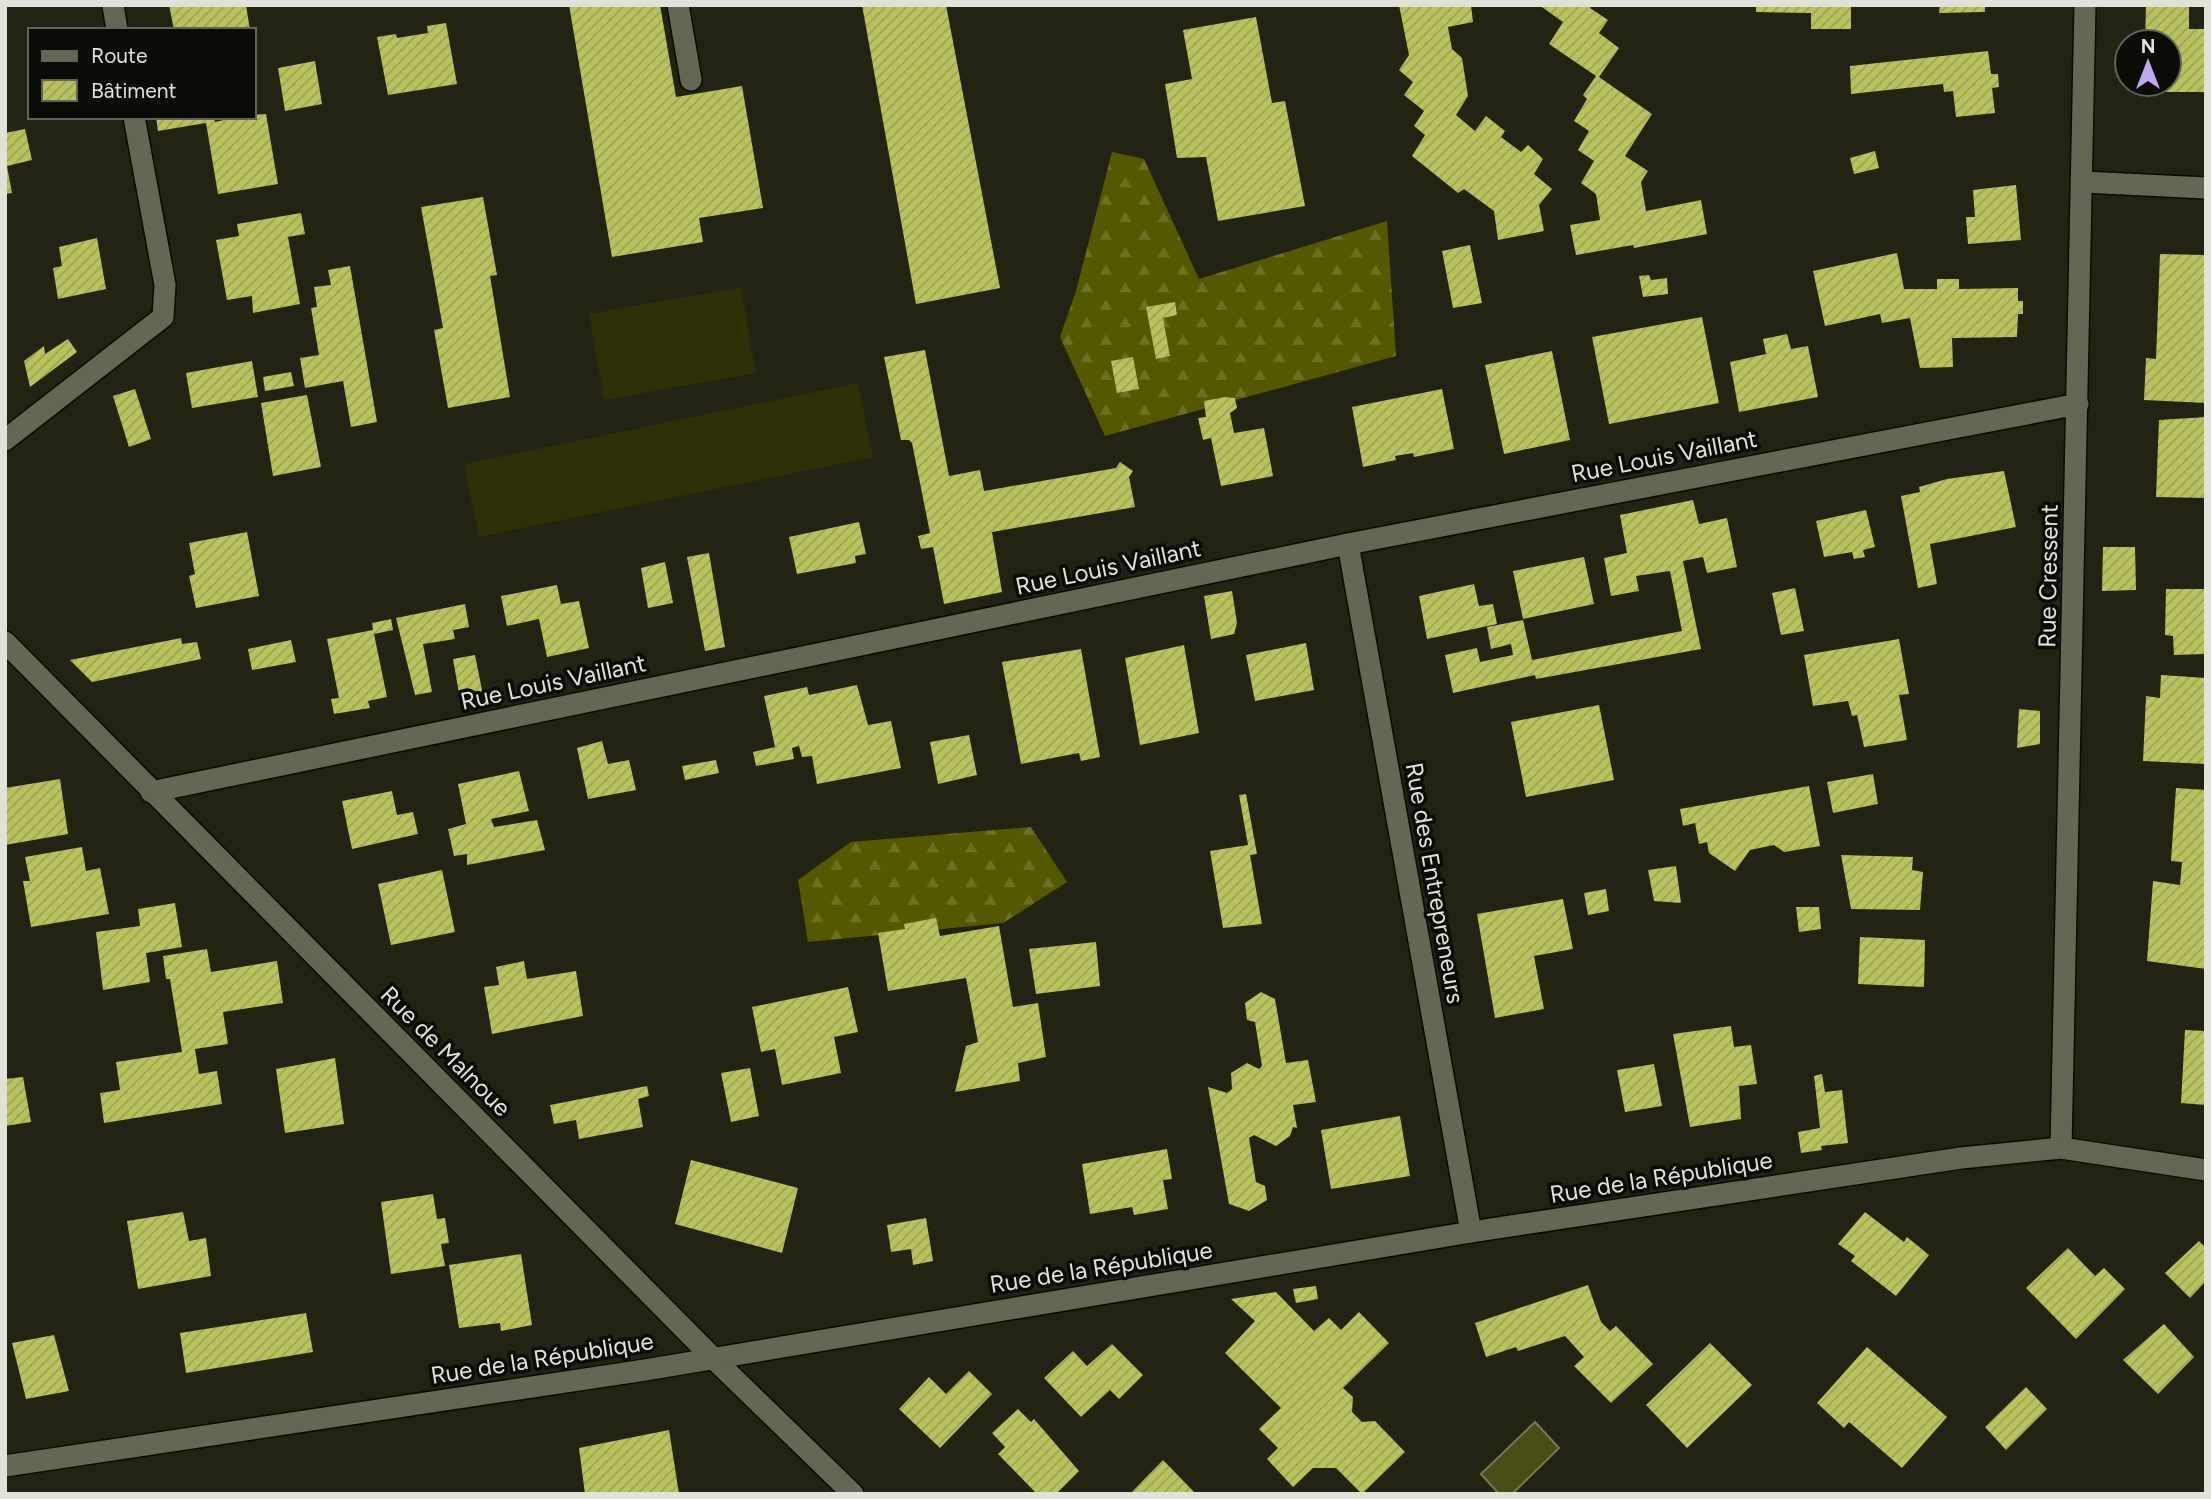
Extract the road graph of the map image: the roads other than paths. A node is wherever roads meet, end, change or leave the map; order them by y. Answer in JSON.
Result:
{"nodes":[{"id":1,"x":113,"y":5,"type":"edge"},
{"id":2,"x":678,"y":5,"type":"edge"},
{"id":3,"x":2085,"y":5,"type":"edge"},
{"id":4,"x":117,"y":28,"type":"edge"},
{"id":5,"x":691,"y":80,"type":"dead end"},
{"id":6,"x":134,"y":119,"type":"edge"},
{"id":7,"x":2083,"y":182,"type":"junction"},
{"id":8,"x":2206,"y":188,"type":"edge"},
{"id":9,"x":2078,"y":404,"type":"junction"},
{"id":10,"x":5,"y":440,"type":"edge"},
{"id":11,"x":1348,"y":544,"type":"junction"},
{"id":12,"x":5,"y":642,"type":"edge"},
{"id":13,"x":151,"y":792,"type":"junction"},
{"id":14,"x":2061,"y":1148,"type":"junction"},
{"id":15,"x":2206,"y":1170,"type":"edge"},
{"id":16,"x":1471,"y":1232,"type":"junction"},
{"id":17,"x":713,"y":1358,"type":"junction"},
{"id":18,"x":5,"y":1466,"type":"edge"},
{"id":19,"x":853,"y":1494,"type":"edge"}],
"edges":[{"from":1,"to":4,"type":"street"},
{"from":2,"to":5,"type":"street"},
{"from":3,"to":7,"type":"street","name":"Rue Cressent"},
{"from":6,"to":10,"type":"street"},
{"from":7,"to":8,"type":"street"},
{"from":7,"to":9,"type":"street","name":"Rue Cressent"},
{"from":9,"to":11,"type":"street","name":"Rue Louis Vaillant"},
{"from":9,"to":14,"type":"street","name":"Rue Cressent"},
{"from":11,"to":13,"type":"street","name":"Rue Louis Vaillant"},
{"from":11,"to":16,"type":"street","name":"Rue des Entrepreneurs"},
{"from":12,"to":13,"type":"street","name":"Rue de Malnoue"},
{"from":13,"to":17,"type":"street","name":"Rue de Malnoue"},
{"from":14,"to":15,"type":"street","name":"Rue de la République"},
{"from":14,"to":16,"type":"street","name":"Rue de la République"},
{"from":16,"to":17,"type":"street","name":"Rue de la République"},
{"from":17,"to":18,"type":"street","name":"Rue de la République"},
{"from":17,"to":19,"type":"street","name":"Rue de Malnoue"}]}
